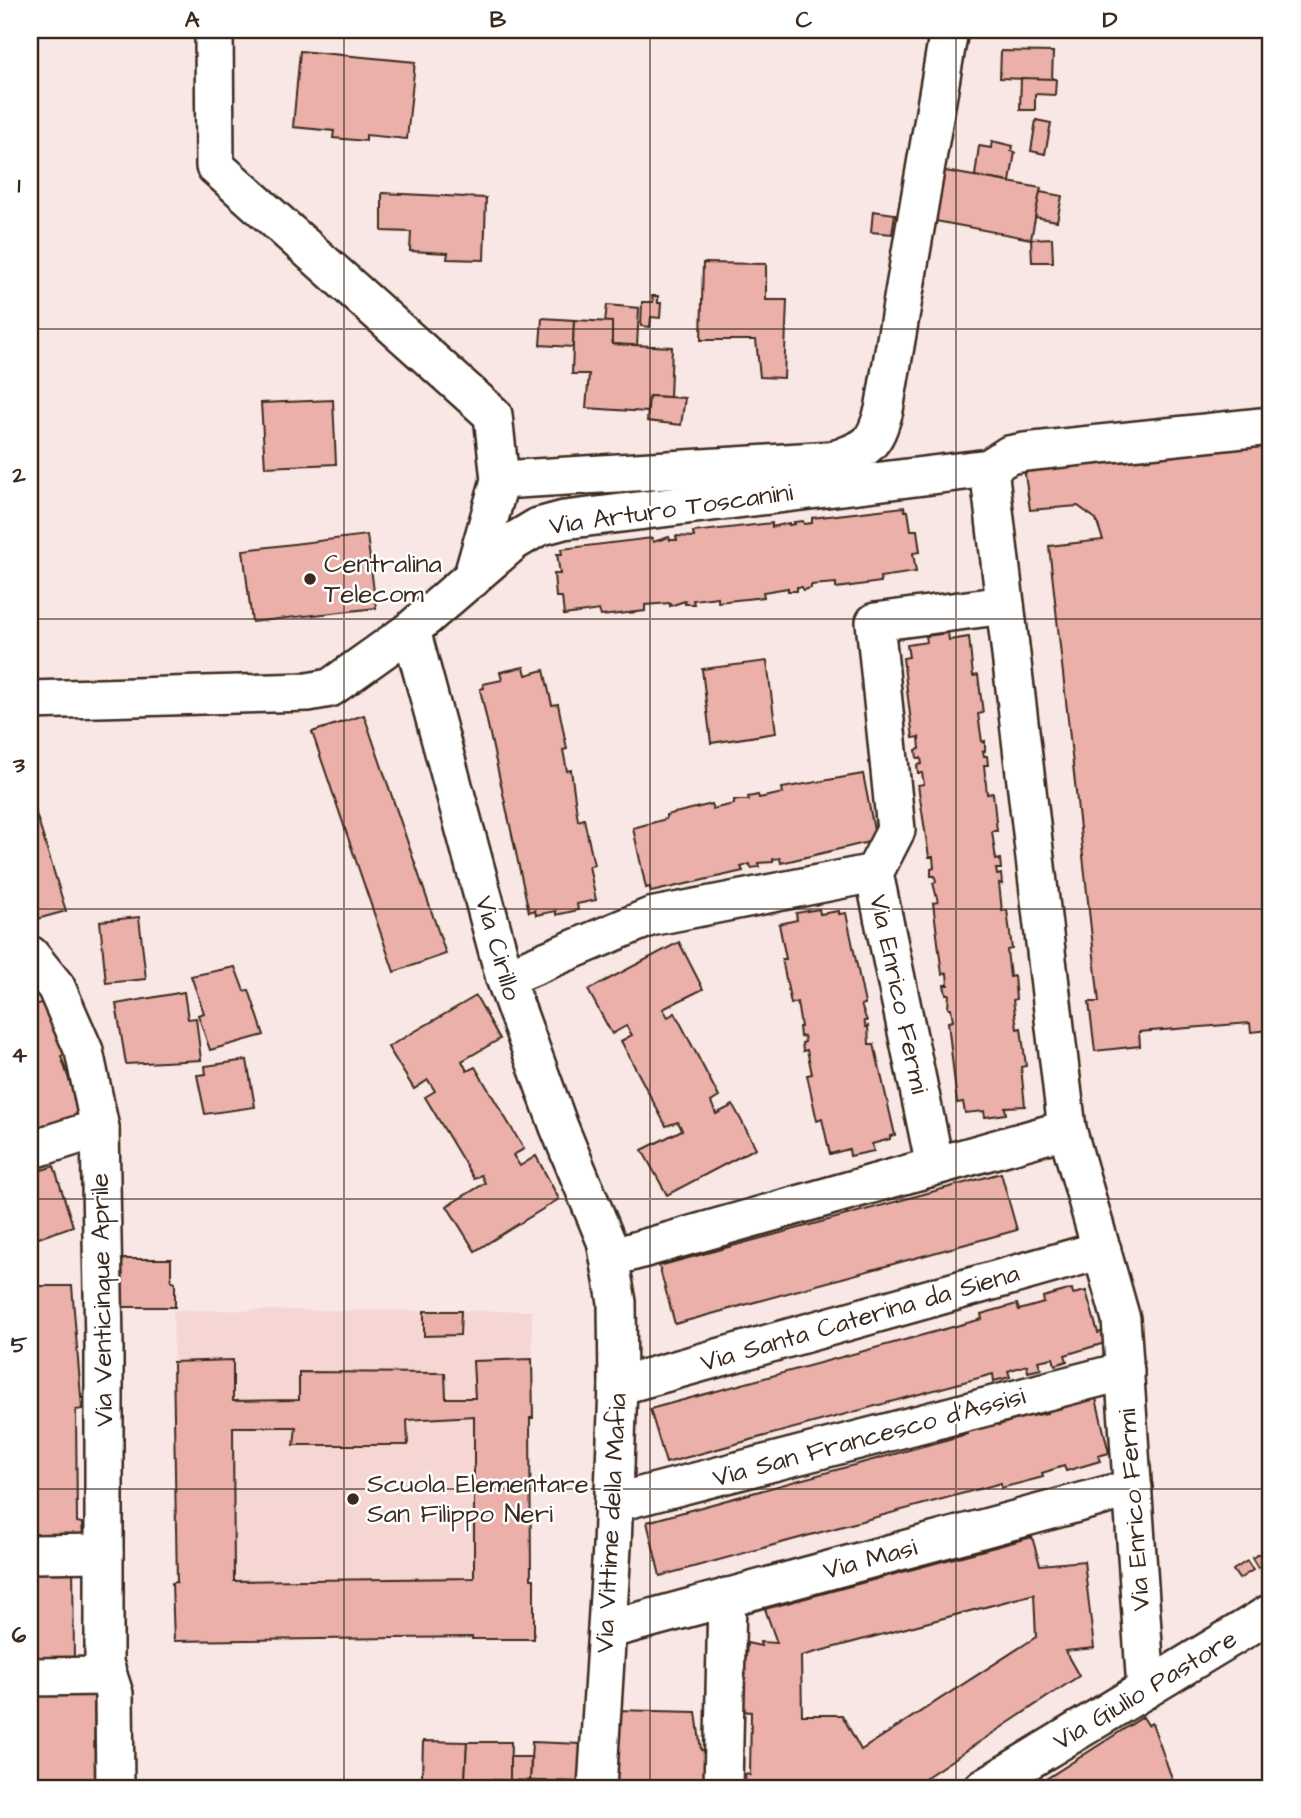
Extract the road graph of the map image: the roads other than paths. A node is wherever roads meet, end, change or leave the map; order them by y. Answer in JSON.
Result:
{"nodes":[{"id":1,"x":214,"y":30,"type":"edge"},
{"id":2,"x":949,"y":30,"type":"edge"},
{"id":3,"x":1271,"y":426,"type":"edge"},
{"id":4,"x":989,"y":468,"type":"junction"},
{"id":5,"x":500,"y":480,"type":"junction"},
{"id":6,"x":472,"y":579,"type":"junction"},
{"id":7,"x":1005,"y":605,"type":"junction"},
{"id":8,"x":411,"y":630,"type":"junction"},
{"id":9,"x":30,"y":701,"type":"edge"},
{"id":10,"x":874,"y":873,"type":"junction"},
{"id":11,"x":30,"y":955,"type":"edge"},
{"id":12,"x":505,"y":978,"type":"junction"},
{"id":13,"x":100,"y":1128,"type":"junction"},
{"id":14,"x":1067,"y":1129,"type":"junction"},
{"id":15,"x":30,"y":1150,"type":"edge"},
{"id":16,"x":935,"y":1166,"type":"junction"},
{"id":17,"x":1102,"y":1250,"type":"junction"},
{"id":18,"x":610,"y":1258,"type":"junction"},
{"id":19,"x":1125,"y":1371,"type":"junction"},
{"id":20,"x":618,"y":1386,"type":"junction"},
{"id":21,"x":1133,"y":1488,"type":"junction"},
{"id":22,"x":614,"y":1503,"type":"junction"},
{"id":23,"x":104,"y":1553,"type":"junction"},
{"id":24,"x":30,"y":1554,"type":"edge"},
{"id":25,"x":727,"y":1597,"type":"junction"},
{"id":26,"x":1271,"y":1613,"type":"edge"},
{"id":27,"x":607,"y":1630,"type":"junction"},
{"id":28,"x":106,"y":1669,"type":"junction"},
{"id":29,"x":30,"y":1677,"type":"edge"},
{"id":30,"x":1146,"y":1689,"type":"junction"},
{"id":31,"x":115,"y":1788,"type":"edge"},
{"id":32,"x":597,"y":1788,"type":"edge"},
{"id":33,"x":723,"y":1788,"type":"edge"},
{"id":34,"x":983,"y":1788,"type":"edge"}],
"edges":[{"from":1,"to":5,"type":"street"},
{"from":2,"to":5,"type":"street"},
{"from":3,"to":4,"type":"street","name":"Via Arturo Toscanini"},
{"from":4,"to":6,"type":"street","name":"Via Arturo Toscanini"},
{"from":4,"to":7,"type":"street","name":"Via Enrico Fermi"},
{"from":5,"to":6,"type":"street"},
{"from":6,"to":8,"type":"street","name":"Via Arturo Toscanini"},
{"from":7,"to":10,"type":"street","name":"Via Enrico Fermi"},
{"from":7,"to":14,"type":"street","name":"Via Enrico Fermi"},
{"from":8,"to":9,"type":"street","name":"Via Arturo Toscanini"},
{"from":8,"to":12,"type":"street","name":"Via Cirillo"},
{"from":10,"to":12,"type":"street"},
{"from":10,"to":16,"type":"street","name":"Via Enrico Fermi"},
{"from":11,"to":13,"type":"street","name":"Via Venticinque Aprile"},
{"from":12,"to":18,"type":"street","name":"Via Cirillo"},
{"from":13,"to":15,"type":"street"},
{"from":13,"to":23,"type":"street","name":"Via Venticinque Aprile"},
{"from":14,"to":16,"type":"street"},
{"from":14,"to":17,"type":"street","name":"Via Enrico Fermi"},
{"from":16,"to":18,"type":"street"},
{"from":17,"to":19,"type":"street","name":"Via Enrico Fermi"},
{"from":17,"to":20,"type":"street","name":"Via Santa Caterina da Siena"},
{"from":18,"to":20,"type":"street","name":"Via Vittime della Mafia"},
{"from":19,"to":21,"type":"street","name":"Via Enrico Fermi"},
{"from":19,"to":22,"type":"street","name":"Via San Francesco d'Assisi"},
{"from":20,"to":22,"type":"street","name":"Via Vittime della Mafia"},
{"from":21,"to":25,"type":"street","name":"Via Masi"},
{"from":21,"to":30,"type":"street","name":"Via Enrico Fermi"},
{"from":22,"to":27,"type":"street","name":"Via Vittime della Mafia"},
{"from":23,"to":24,"type":"street"},
{"from":23,"to":28,"type":"street","name":"Via Venticinque Aprile"},
{"from":25,"to":27,"type":"street","name":"Via Masi"},
{"from":25,"to":33,"type":"street"},
{"from":26,"to":30,"type":"street","name":"Via Giulio Pastore"},
{"from":27,"to":32,"type":"street","name":"Via Vittime della Mafia"},
{"from":28,"to":29,"type":"street"},
{"from":28,"to":31,"type":"street","name":"Via Venticinque Aprile"},
{"from":30,"to":34,"type":"street","name":"Via Giulio Pastore"}]}
